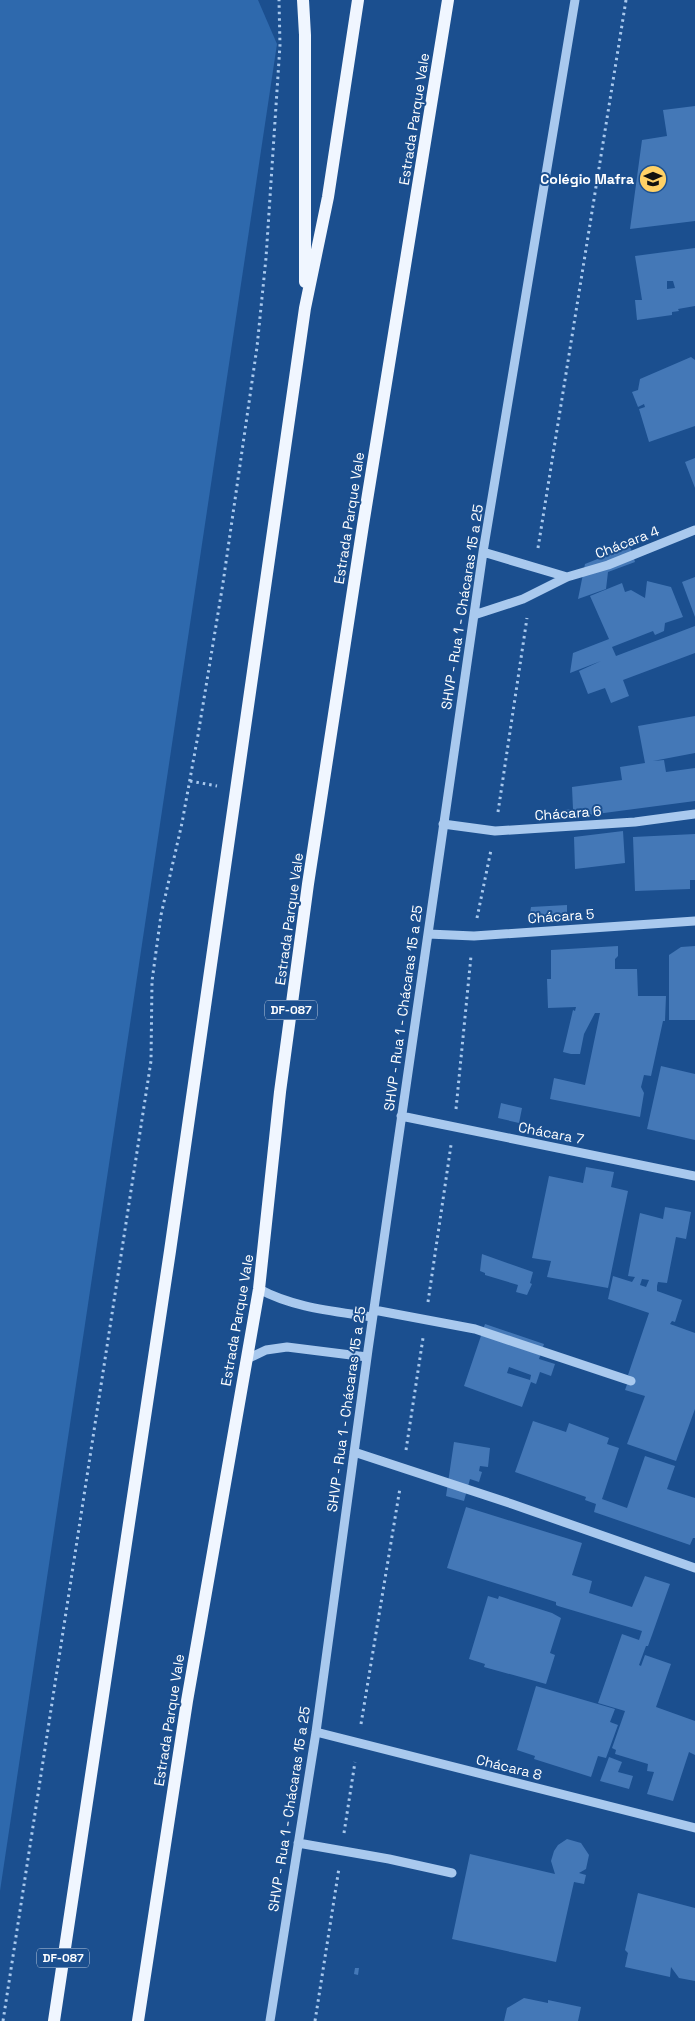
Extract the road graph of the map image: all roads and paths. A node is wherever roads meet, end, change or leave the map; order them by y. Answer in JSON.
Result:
{"nodes":[{"id":1,"x":279,"y":0,"type":"edge"},
{"id":2,"x":303,"y":0,"type":"edge"},
{"id":3,"x":358,"y":0,"type":"edge"},
{"id":4,"x":448,"y":0,"type":"edge"},
{"id":5,"x":575,"y":0,"type":"edge"},
{"id":6,"x":626,"y":0,"type":"edge"},
{"id":7,"x":305,"y":308,"type":"junction"},
{"id":8,"x":695,"y":530,"type":"edge"},
{"id":9,"x":483,"y":552,"type":"junction"},
{"id":10,"x":535,"y":567,"type":"junction"},
{"id":11,"x":567,"y":577,"type":"junction"},
{"id":12,"x":531,"y":595,"type":"junction"},
{"id":13,"x":474,"y":615,"type":"junction"},
{"id":14,"x":695,"y":814,"type":"edge"},
{"id":15,"x":443,"y":824,"type":"junction"},
{"id":16,"x":495,"y":831,"type":"junction"},
{"id":17,"x":695,"y":922,"type":"edge"},
{"id":18,"x":428,"y":934,"type":"junction"},
{"id":19,"x":474,"y":936,"type":"junction"},
{"id":20,"x":401,"y":1116,"type":"junction"},
{"id":21,"x":454,"y":1128,"type":"junction"},
{"id":22,"x":695,"y":1176,"type":"edge"},
{"id":23,"x":259,"y":1289,"type":"junction"},
{"id":24,"x":373,"y":1314,"type":"junction"},
{"id":25,"x":425,"y":1320,"type":"junction"},
{"id":26,"x":367,"y":1357,"type":"junction"},
{"id":27,"x":247,"y":1359,"type":"junction"},
{"id":28,"x":631,"y":1381,"type":"dead end"},
{"id":29,"x":354,"y":1452,"type":"junction"},
{"id":30,"x":403,"y":1469,"type":"junction"},
{"id":31,"x":695,"y":1568,"type":"edge"},
{"id":32,"x":316,"y":1732,"type":"junction"},
{"id":33,"x":358,"y":1743,"type":"junction"},
{"id":34,"x":695,"y":1828,"type":"edge"},
{"id":35,"x":298,"y":1843,"type":"junction"},
{"id":36,"x":341,"y":1852,"type":"junction"},
{"id":37,"x":452,"y":1873,"type":"dead end"},
{"id":38,"x":4,"y":2021,"type":"edge"},
{"id":39,"x":54,"y":2021,"type":"edge"},
{"id":40,"x":138,"y":2021,"type":"edge"},
{"id":41,"x":270,"y":2021,"type":"edge"},
{"id":42,"x":315,"y":2021,"type":"edge"}],
"edges":[{"from":1,"to":38,"type":"path"},
{"from":2,"to":7,"type":"main road"},
{"from":3,"to":7,"type":"main road","number":"DF-087"},
{"from":4,"to":23,"type":"main road","name":"Estrada Parque Vale","number":"DF-087"},
{"from":5,"to":9,"type":"street","name":"SHVP - Rua 1 - Chácaras 15 a 25"},
{"from":6,"to":10,"type":"path"},
{"from":7,"to":39,"type":"main road","number":"DF-087"},
{"from":8,"to":11,"type":"street","name":"Chácara 4"},
{"from":9,"to":10,"type":"street"},
{"from":9,"to":13,"type":"street","name":"SHVP - Rua 1 - Chácaras 15 a 25"},
{"from":10,"to":11,"type":"street"},
{"from":11,"to":12,"type":"street","name":"Chácara 4"},
{"from":12,"to":13,"type":"street","name":"Chácara 4"},
{"from":12,"to":16,"type":"path"},
{"from":13,"to":15,"type":"street","name":"SHVP - Rua 1 - Chácaras 15 a 25"},
{"from":14,"to":16,"type":"street","name":"Chácara 6"},
{"from":15,"to":16,"type":"street","name":"Chácara 6"},
{"from":15,"to":18,"type":"street","name":"SHVP - Rua 1 - Chácaras 15 a 25"},
{"from":16,"to":19,"type":"path"},
{"from":17,"to":19,"type":"street","name":"Chácara 5"},
{"from":18,"to":19,"type":"street","name":"Chácara 5"},
{"from":18,"to":20,"type":"street","name":"SHVP - Rua 1 - Chácaras 15 a 25"},
{"from":19,"to":21,"type":"path"},
{"from":20,"to":21,"type":"street","name":"Chácara 7"},
{"from":20,"to":24,"type":"street","name":"SHVP - Rua 1 - Chácaras 15 a 25"},
{"from":21,"to":22,"type":"street","name":"Chácara 7"},
{"from":21,"to":25,"type":"path"},
{"from":23,"to":24,"type":"street"},
{"from":23,"to":27,"type":"main road","name":"Estrada Parque Vale","number":"DF-087"},
{"from":24,"to":25,"type":"street"},
{"from":24,"to":26,"type":"street","name":"SHVP - Rua 1 - Chácaras 15 a 25"},
{"from":25,"to":28,"type":"street"},
{"from":25,"to":30,"type":"path"},
{"from":26,"to":27,"type":"street"},
{"from":26,"to":29,"type":"street","name":"SHVP - Rua 1 - Chácaras 15 a 25"},
{"from":27,"to":40,"type":"main road","name":"Estrada Parque Vale","number":"DF-087"},
{"from":29,"to":30,"type":"street"},
{"from":29,"to":32,"type":"street","name":"SHVP - Rua 1 - Chácaras 15 a 25"},
{"from":30,"to":31,"type":"street"},
{"from":30,"to":33,"type":"path"},
{"from":32,"to":33,"type":"street","name":"Chácara 8"},
{"from":32,"to":35,"type":"street","name":"SHVP - Rua 1 - Chácaras 15 a 25"},
{"from":33,"to":34,"type":"street","name":"Chácara 8"},
{"from":33,"to":36,"type":"path"},
{"from":35,"to":36,"type":"street"},
{"from":35,"to":41,"type":"street","name":"SHVP - Rua 1 - Chácaras 15 a 25"},
{"from":36,"to":37,"type":"street"},
{"from":36,"to":42,"type":"path"}]}
